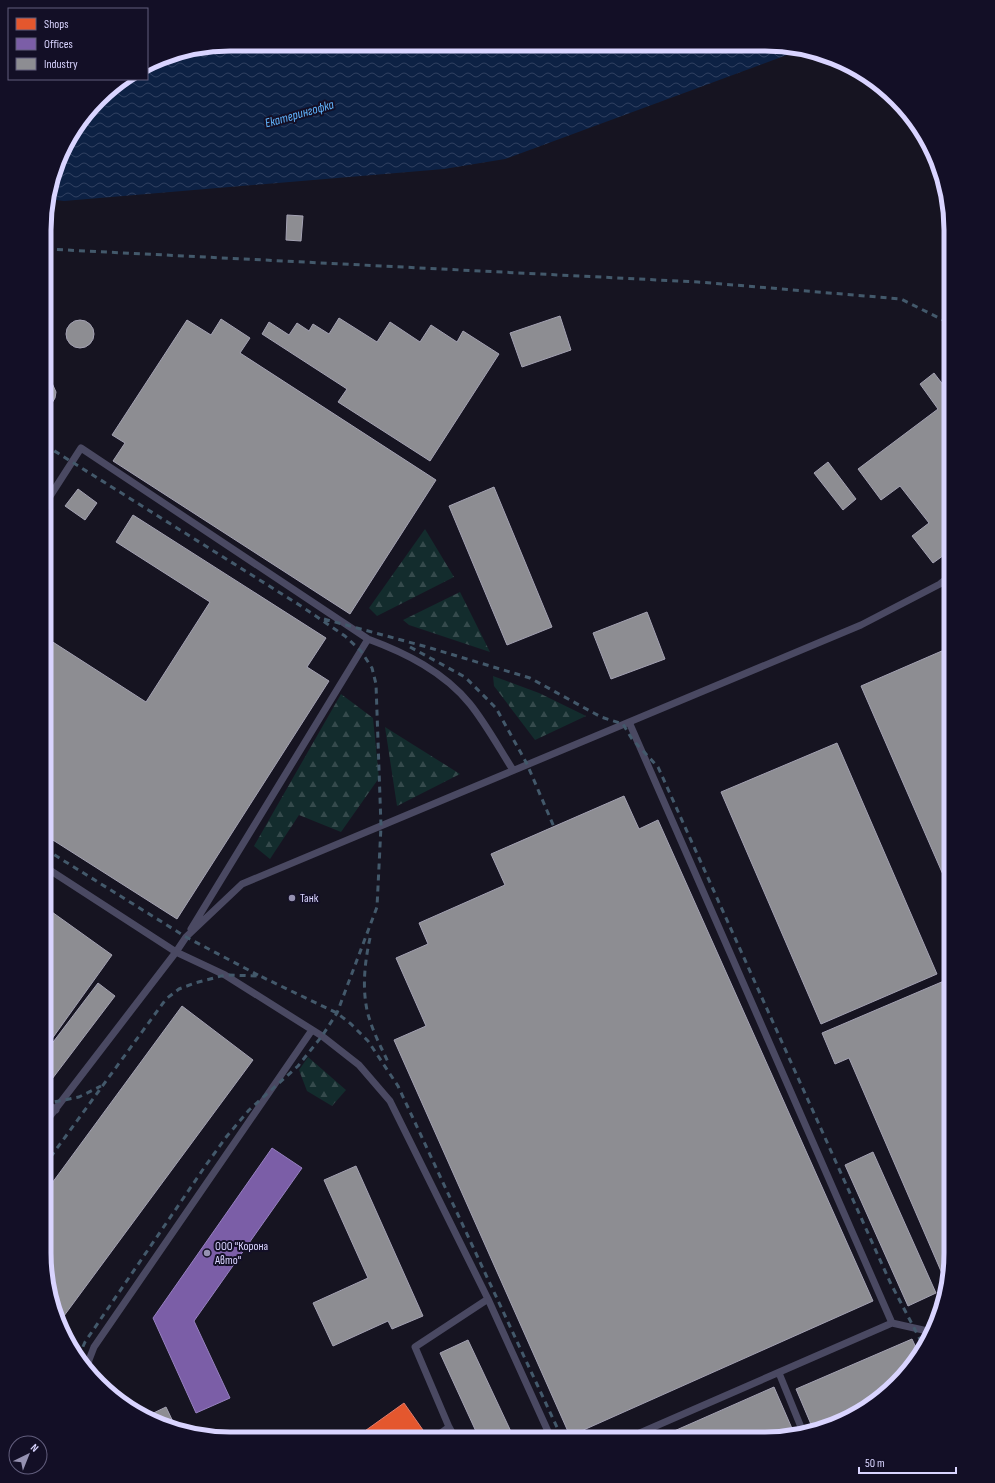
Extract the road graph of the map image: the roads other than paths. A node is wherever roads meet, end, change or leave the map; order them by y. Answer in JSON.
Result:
{"nodes":[{"id":1,"x":51,"y":494,"type":"edge"},
{"id":2,"x":944,"y":581,"type":"edge"},
{"id":3,"x":368,"y":639,"type":"junction"},
{"id":4,"x":629,"y":722,"type":"junction"},
{"id":5,"x":513,"y":770,"type":"junction"},
{"id":6,"x":51,"y":871,"type":"edge"},
{"id":7,"x":186,"y":938,"type":"junction"},
{"id":8,"x":176,"y":952,"type":"junction"},
{"id":9,"x":312,"y":1030,"type":"junction"},
{"id":10,"x":51,"y":1106,"type":"edge"},
{"id":11,"x":56,"y":1110,"type":"junction"},
{"id":12,"x":51,"y":1116,"type":"edge"},
{"id":13,"x":488,"y":1299,"type":"junction"},
{"id":14,"x":892,"y":1323,"type":"junction"},
{"id":15,"x":926,"y":1331,"type":"edge"},
{"id":16,"x":88,"y":1362,"type":"edge"},
{"id":17,"x":778,"y":1373,"type":"junction"},
{"id":18,"x":449,"y":1427,"type":"junction"},
{"id":19,"x":802,"y":1429,"type":"edge"},
{"id":20,"x":442,"y":1432,"type":"edge"},
{"id":21,"x":452,"y":1432,"type":"edge"},
{"id":22,"x":549,"y":1432,"type":"edge"},
{"id":23,"x":642,"y":1432,"type":"edge"}],
"edges":[{"from":1,"to":3,"type":"lane"},
{"from":2,"to":4,"type":"lane"},
{"from":3,"to":5,"type":"lane"},
{"from":3,"to":7,"type":"lane"},
{"from":4,"to":5,"type":"lane"},
{"from":4,"to":14,"type":"lane"},
{"from":5,"to":7,"type":"lane"},
{"from":6,"to":8,"type":"lane"},
{"from":7,"to":8,"type":"lane"},
{"from":8,"to":9,"type":"lane"},
{"from":8,"to":11,"type":"lane"},
{"from":9,"to":13,"type":"lane"},
{"from":9,"to":16,"type":"lane"},
{"from":10,"to":11,"type":"lane"},
{"from":11,"to":12,"type":"lane"},
{"from":13,"to":18,"type":"lane"},
{"from":13,"to":22,"type":"lane"},
{"from":14,"to":15,"type":"lane"},
{"from":14,"to":17,"type":"lane"},
{"from":17,"to":19,"type":"lane"},
{"from":17,"to":23,"type":"lane"},
{"from":18,"to":20,"type":"lane"},
{"from":18,"to":21,"type":"lane"}]}
